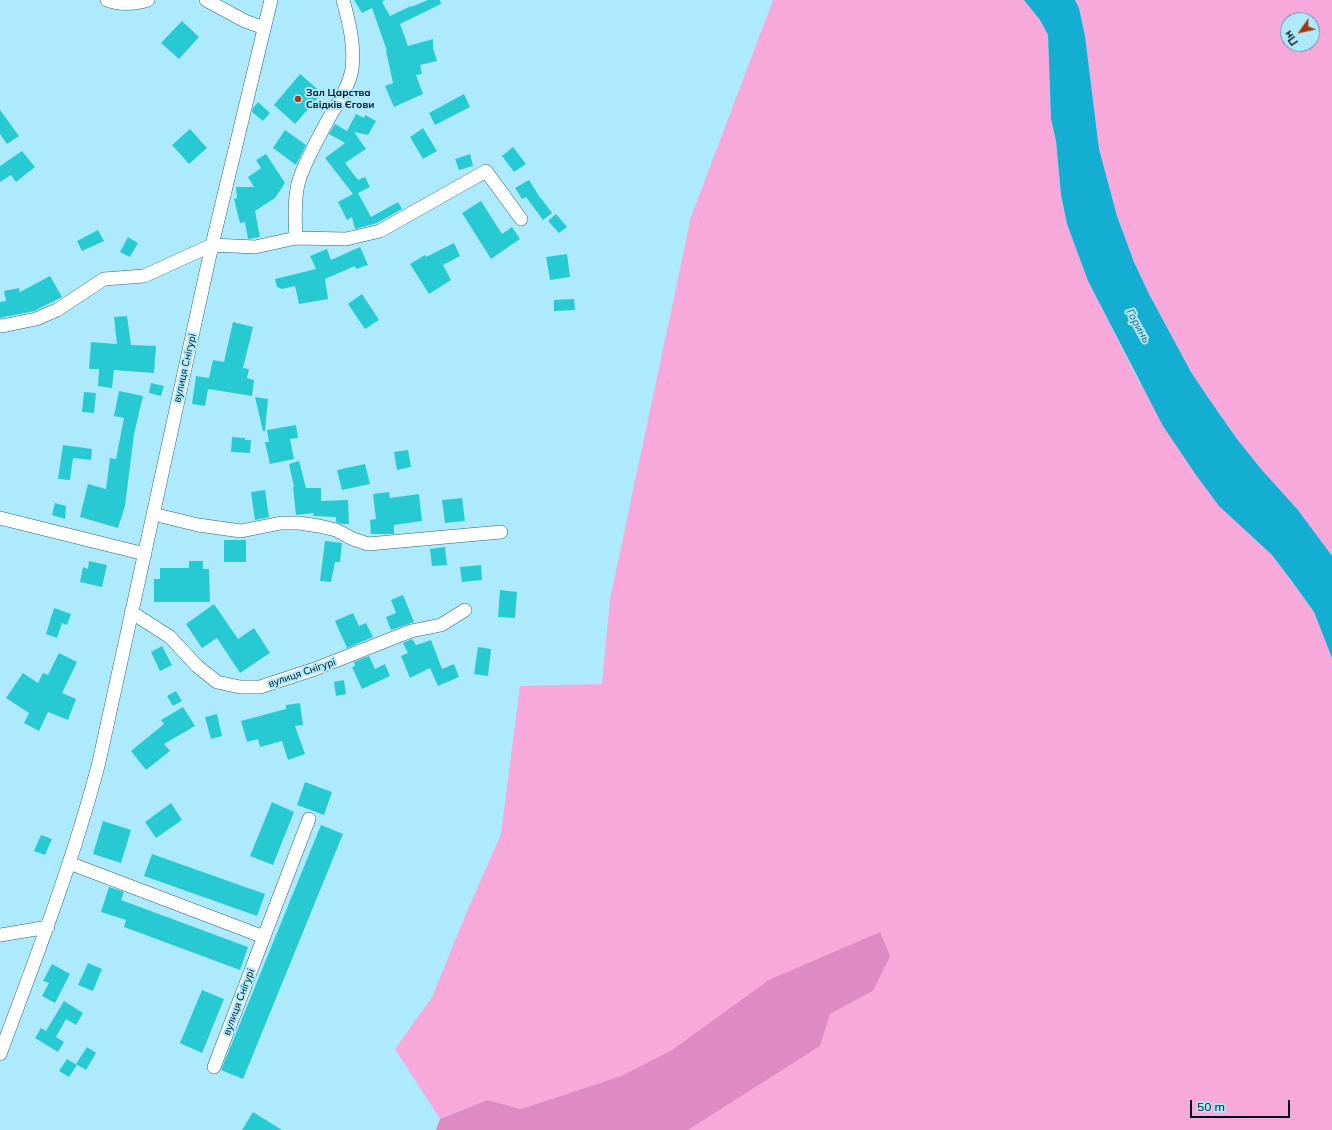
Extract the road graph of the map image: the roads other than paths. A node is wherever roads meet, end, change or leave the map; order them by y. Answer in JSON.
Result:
{"nodes":[{"id":1,"x":107,"y":0,"type":"edge"},
{"id":2,"x":148,"y":0,"type":"edge"},
{"id":3,"x":206,"y":0,"type":"edge"},
{"id":4,"x":271,"y":0,"type":"edge"},
{"id":5,"x":343,"y":0,"type":"edge"},
{"id":6,"x":264,"y":28,"type":"junction"},
{"id":7,"x":521,"y":219,"type":"dead end"},
{"id":8,"x":296,"y":238,"type":"junction"},
{"id":9,"x":212,"y":245,"type":"junction"},
{"id":10,"x":0,"y":326,"type":"edge"},
{"id":11,"x":153,"y":514,"type":"junction"},
{"id":12,"x":0,"y":518,"type":"edge"},
{"id":13,"x":501,"y":532,"type":"dead end"},
{"id":14,"x":145,"y":554,"type":"junction"},
{"id":15,"x":465,"y":610,"type":"dead end"},
{"id":16,"x":131,"y":612,"type":"junction"},
{"id":17,"x":309,"y":819,"type":"dead end"},
{"id":18,"x":69,"y":863,"type":"junction"},
{"id":19,"x":48,"y":927,"type":"junction"},
{"id":20,"x":0,"y":935,"type":"edge"},
{"id":21,"x":264,"y":937,"type":"junction"},
{"id":22,"x":0,"y":1054,"type":"edge"},
{"id":23,"x":214,"y":1067,"type":"dead end"}],
"edges":[{"from":1,"to":2,"type":"street"},
{"from":3,"to":6,"type":"street"},
{"from":4,"to":6,"type":"street","name":"вулиця Снігурі"},
{"from":5,"to":8,"type":"street"},
{"from":6,"to":9,"type":"street","name":"вулиця Снігурі"},
{"from":7,"to":8,"type":"street"},
{"from":8,"to":9,"type":"street"},
{"from":9,"to":10,"type":"street"},
{"from":9,"to":11,"type":"street","name":"вулиця Снігурі"},
{"from":11,"to":13,"type":"street"},
{"from":11,"to":14,"type":"street","name":"вулиця Снігурі"},
{"from":12,"to":14,"type":"street"},
{"from":14,"to":16,"type":"street","name":"вулиця Снігурі"},
{"from":15,"to":16,"type":"street","name":"вулиця Снігурі"},
{"from":16,"to":18,"type":"street","name":"вулиця Снігурі"},
{"from":17,"to":21,"type":"street","name":"вулиця Снігурі"},
{"from":18,"to":19,"type":"street","name":"вулиця Снігурі"},
{"from":18,"to":21,"type":"street"},
{"from":19,"to":20,"type":"street"},
{"from":19,"to":22,"type":"street","name":"вулиця Снігурі"},
{"from":21,"to":23,"type":"street","name":"вулиця Снігурі"}]}
